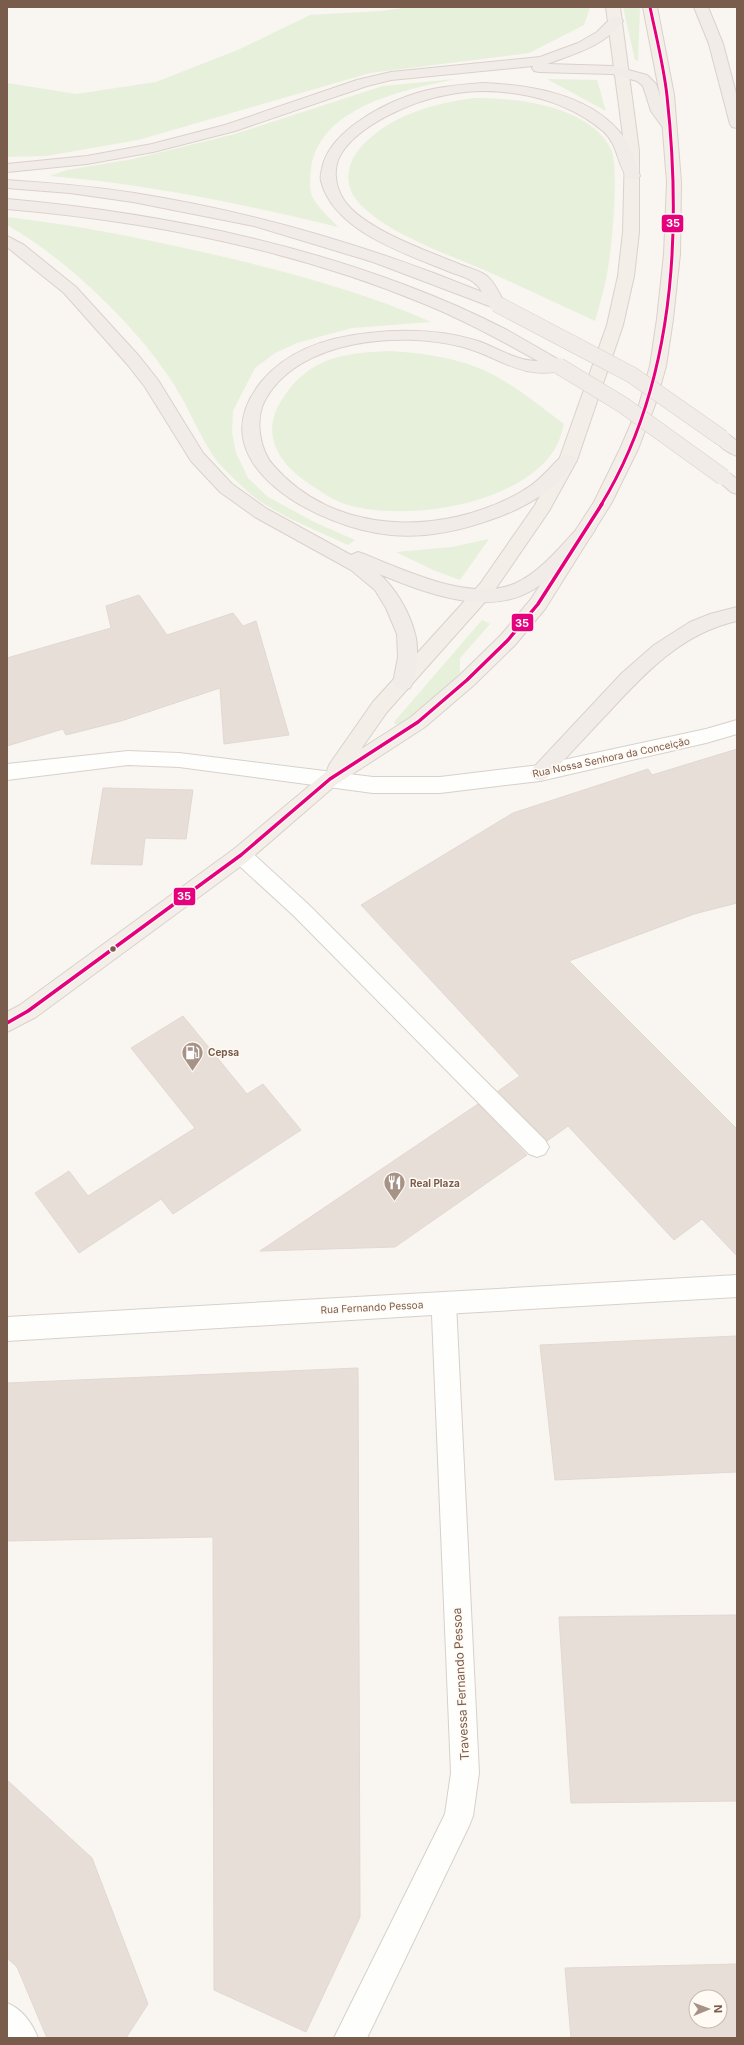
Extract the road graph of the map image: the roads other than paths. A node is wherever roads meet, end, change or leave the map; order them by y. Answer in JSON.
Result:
{"nodes":[{"id":1,"x":613,"y":7,"type":"edge"},
{"id":2,"x":650,"y":7,"type":"edge"},
{"id":3,"x":701,"y":7,"type":"edge"},
{"id":4,"x":616,"y":21,"type":"junction"},
{"id":5,"x":468,"y":70,"type":"junction"},
{"id":6,"x":622,"y":72,"type":"junction"},
{"id":7,"x":737,"y":124,"type":"edge"},
{"id":8,"x":669,"y":126,"type":"junction"},
{"id":9,"x":7,"y":168,"type":"edge"},
{"id":10,"x":633,"y":176,"type":"junction"},
{"id":11,"x":7,"y":184,"type":"edge"},
{"id":12,"x":7,"y":204,"type":"edge"},
{"id":13,"x":7,"y":241,"type":"edge"},
{"id":14,"x":497,"y":304,"type":"junction"},
{"id":15,"x":559,"y":366,"type":"junction"},
{"id":16,"x":737,"y":450,"type":"edge"},
{"id":17,"x":568,"y":460,"type":"junction"},
{"id":18,"x":737,"y":488,"type":"edge"},
{"id":19,"x":586,"y":530,"type":"junction"},
{"id":20,"x":314,"y":541,"type":"junction"},
{"id":21,"x":480,"y":596,"type":"junction"},
{"id":22,"x":737,"y":614,"type":"edge"},
{"id":23,"x":403,"y":683,"type":"junction"},
{"id":24,"x":737,"y":726,"type":"edge"},
{"id":25,"x":7,"y":772,"type":"edge"},
{"id":26,"x":540,"y":773,"type":"junction"},
{"id":27,"x":330,"y":779,"type":"junction"},
{"id":28,"x":241,"y":855,"type":"junction"},
{"id":29,"x":7,"y":1023,"type":"edge"},
{"id":30,"x":537,"y":1147,"type":"dead end"},
{"id":31,"x":737,"y":1286,"type":"edge"},
{"id":32,"x":444,"y":1304,"type":"junction"},
{"id":33,"x":7,"y":1329,"type":"edge"},
{"id":34,"x":7,"y":2018,"type":"edge"},
{"id":35,"x":24,"y":2038,"type":"edge"},
{"id":36,"x":349,"y":2038,"type":"edge"}],
"edges":[{"from":1,"to":4,"type":"main road"},
{"from":2,"to":8,"type":"main road"},
{"from":3,"to":7,"type":"highway"},
{"from":4,"to":5,"type":"highway"},
{"from":4,"to":6,"type":"main road"},
{"from":5,"to":6,"type":"highway"},
{"from":5,"to":9,"type":"highway"},
{"from":6,"to":8,"type":"highway"},
{"from":6,"to":10,"type":"main road"},
{"from":8,"to":19,"type":"main road"},
{"from":10,"to":14,"type":"highway"},
{"from":10,"to":17,"type":"main road"},
{"from":11,"to":14,"type":"highway"},
{"from":12,"to":15,"type":"highway"},
{"from":13,"to":20,"type":"highway"},
{"from":14,"to":16,"type":"highway","bridge":true},
{"from":15,"to":17,"type":"highway"},
{"from":15,"to":18,"type":"highway","bridge":true},
{"from":17,"to":21,"type":"main road"},
{"from":19,"to":21,"type":"highway"},
{"from":19,"to":27,"type":"main road"},
{"from":20,"to":21,"type":"highway"},
{"from":20,"to":23,"type":"highway"},
{"from":21,"to":23,"type":"main road"},
{"from":22,"to":26,"type":"highway"},
{"from":23,"to":27,"type":"main road"},
{"from":24,"to":26,"type":"street","name":"Rua Nossa Senhora da Conceição"},
{"from":25,"to":27,"type":"street","name":"Rua Nossa Senhora da Conceição"},
{"from":26,"to":27,"type":"street","name":"Rua Nossa Senhora da Conceição"},
{"from":27,"to":28,"type":"main road"},
{"from":28,"to":29,"type":"main road"},
{"from":28,"to":30,"type":"street"},
{"from":31,"to":32,"type":"street","name":"Rua Fernando Pessoa"},
{"from":32,"to":33,"type":"street","name":"Rua Fernando Pessoa"},
{"from":32,"to":36,"type":"street","name":"Travessa Fernando Pessoa"},
{"from":34,"to":35,"type":"street"}]}
